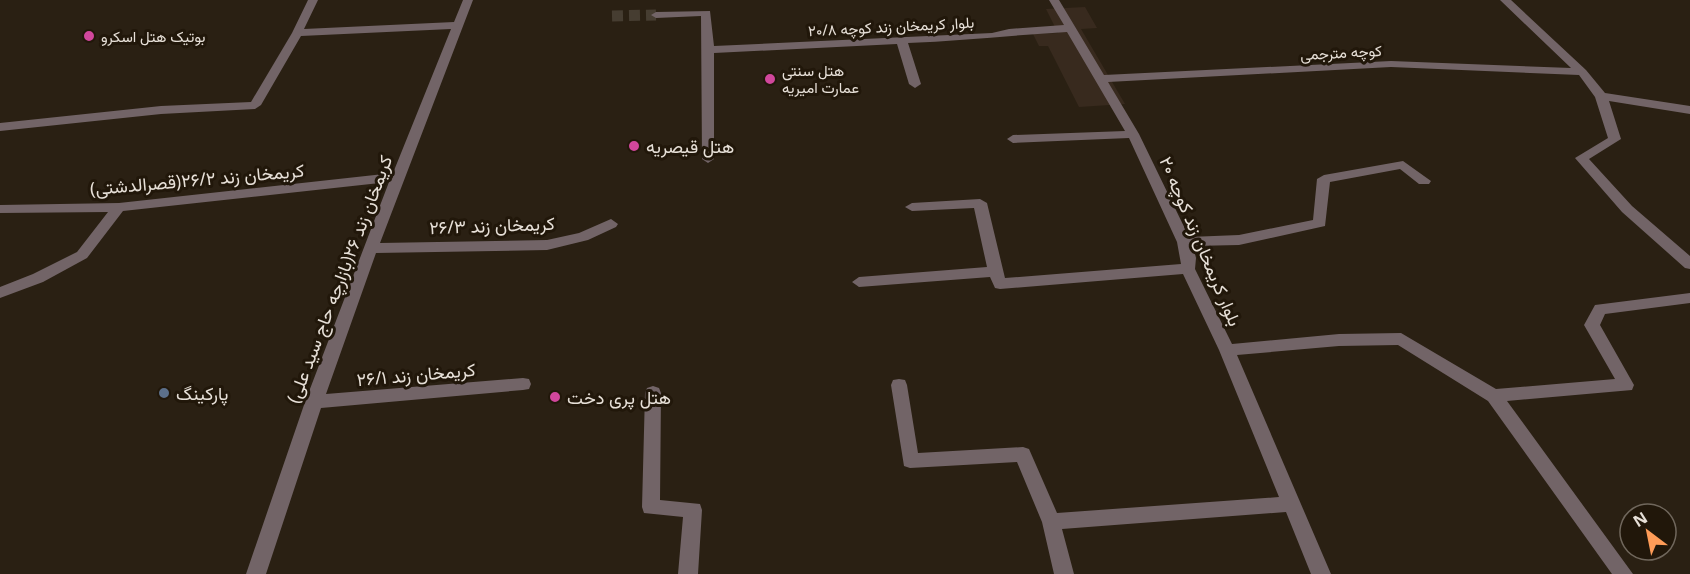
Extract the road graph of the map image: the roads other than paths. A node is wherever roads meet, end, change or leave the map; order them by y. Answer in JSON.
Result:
{"nodes":[{"id":1,"x":313,"y":0,"type":"edge"},
{"id":2,"x":468,"y":0,"type":"edge"},
{"id":3,"x":1054,"y":0,"type":"edge"},
{"id":4,"x":1505,"y":0,"type":"edge"},
{"id":5,"x":656,"y":15,"type":"tunnel mouth"},
{"id":6,"x":457,"y":26,"type":"junction"},
{"id":7,"x":1072,"y":28,"type":"junction"},
{"id":8,"x":297,"y":33,"type":"junction"},
{"id":9,"x":901,"y":40,"type":"junction"},
{"id":10,"x":711,"y":50,"type":"junction"},
{"id":11,"x":1582,"y":72,"type":"junction"},
{"id":12,"x":1101,"y":79,"type":"junction"},
{"id":13,"x":915,"y":84,"type":"dead end"},
{"id":14,"x":1601,"y":96,"type":"junction"},
{"id":15,"x":1690,"y":110,"type":"edge"},
{"id":16,"x":0,"y":127,"type":"edge"},
{"id":17,"x":1133,"y":134,"type":"junction"},
{"id":18,"x":1013,"y":139,"type":"dead end"},
{"id":19,"x":708,"y":159,"type":"dead end"},
{"id":20,"x":398,"y":177,"type":"junction"},
{"id":21,"x":1424,"y":182,"type":"dead end"},
{"id":22,"x":119,"y":207,"type":"junction"},
{"id":23,"x":912,"y":207,"type":"dead end"},
{"id":24,"x":0,"y":209,"type":"edge"},
{"id":25,"x":611,"y":224,"type":"dead end"},
{"id":26,"x":1184,"y":242,"type":"junction"},
{"id":27,"x":371,"y":248,"type":"junction"},
{"id":28,"x":1690,"y":264,"type":"edge"},
{"id":29,"x":1188,"y":270,"type":"junction"},
{"id":30,"x":995,"y":271,"type":"junction"},
{"id":31,"x":859,"y":282,"type":"dead end"},
{"id":32,"x":0,"y":293,"type":"edge"},
{"id":33,"x":1690,"y":298,"type":"edge"},
{"id":34,"x":1227,"y":350,"type":"junction"},
{"id":35,"x":523,"y":384,"type":"dead end"},
{"id":36,"x":898,"y":385,"type":"dead end"},
{"id":37,"x":653,"y":393,"type":"dead end"},
{"id":38,"x":1494,"y":396,"type":"junction"},
{"id":39,"x":313,"y":402,"type":"junction"},
{"id":40,"x":1289,"y":504,"type":"junction"},
{"id":41,"x":1052,"y":522,"type":"junction"},
{"id":42,"x":256,"y":574,"type":"edge"},
{"id":43,"x":688,"y":574,"type":"edge"},
{"id":44,"x":1064,"y":574,"type":"edge"},
{"id":45,"x":1321,"y":574,"type":"edge"},
{"id":46,"x":1623,"y":574,"type":"edge"}],
"edges":[{"from":1,"to":8,"type":"street"},
{"from":2,"to":6,"type":"street","name":"کریمخان زند ۲۶(بازارچه حاج سید علی)"},
{"from":3,"to":7,"type":"street","name":"بلوار کریمخان زند کوچه ۲۰"},
{"from":4,"to":11,"type":"street"},
{"from":5,"to":10,"type":"street"},
{"from":6,"to":8,"type":"street"},
{"from":6,"to":20,"type":"street","name":"کریمخان زند ۲۶(بازارچه حاج سید علی)"},
{"from":7,"to":9,"type":"street","name":"بلوار کریمخان زند کوچه ۲۰/۸"},
{"from":7,"to":12,"type":"street","name":"بلوار کریمخان زند کوچه ۲۰"},
{"from":8,"to":16,"type":"street"},
{"from":9,"to":10,"type":"street","name":"بلوار کریمخان زند کوچه ۲۰/۸"},
{"from":9,"to":13,"type":"street"},
{"from":10,"to":19,"type":"street"},
{"from":11,"to":12,"type":"street","name":"کوچه مترجمی"},
{"from":11,"to":14,"type":"street"},
{"from":12,"to":17,"type":"street","name":"بلوار کریمخان زند کوچه ۲۰"},
{"from":14,"to":15,"type":"street"},
{"from":14,"to":28,"type":"street"},
{"from":17,"to":18,"type":"street"},
{"from":17,"to":26,"type":"street","name":"بلوار کریمخان زند کوچه ۲۰"},
{"from":20,"to":22,"type":"street","name":"کریمخان زند ۲۶/۲(قصرالدشتی)"},
{"from":20,"to":27,"type":"street","name":"کریمخان زند ۲۶(بازارچه حاج سید علی)"},
{"from":21,"to":26,"type":"street"},
{"from":22,"to":24,"type":"street","name":"کریمخان زند ۲۶/۲(قصرالدشتی)"},
{"from":22,"to":32,"type":"street"},
{"from":23,"to":30,"type":"street"},
{"from":25,"to":27,"type":"street","name":"کریمخان زند ۲۶/۳"},
{"from":26,"to":29,"type":"street","name":"بلوار کریمخان زند کوچه ۲۰"},
{"from":27,"to":39,"type":"street","name":"کریمخان زند ۲۶(بازارچه حاج سید علی)"},
{"from":29,"to":30,"type":"street"},
{"from":29,"to":34,"type":"street","name":"بلوار کریمخان زند کوچه ۲۰"},
{"from":30,"to":31,"type":"street"},
{"from":33,"to":38,"type":"street"},
{"from":34,"to":38,"type":"street"},
{"from":34,"to":40,"type":"street","name":"بلوار کریمخان زند کوچه ۲۰"},
{"from":35,"to":39,"type":"street","name":"کریمخان زند ۲۶/۱"},
{"from":36,"to":41,"type":"street"},
{"from":37,"to":43,"type":"street"},
{"from":38,"to":46,"type":"street"},
{"from":39,"to":42,"type":"street","name":"کریمخان زند ۲۶(بازارچه حاج سید علی)"},
{"from":40,"to":41,"type":"street"},
{"from":40,"to":45,"type":"street","name":"بلوار کریمخان زند کوچه ۲۰"},
{"from":41,"to":44,"type":"street"}]}
